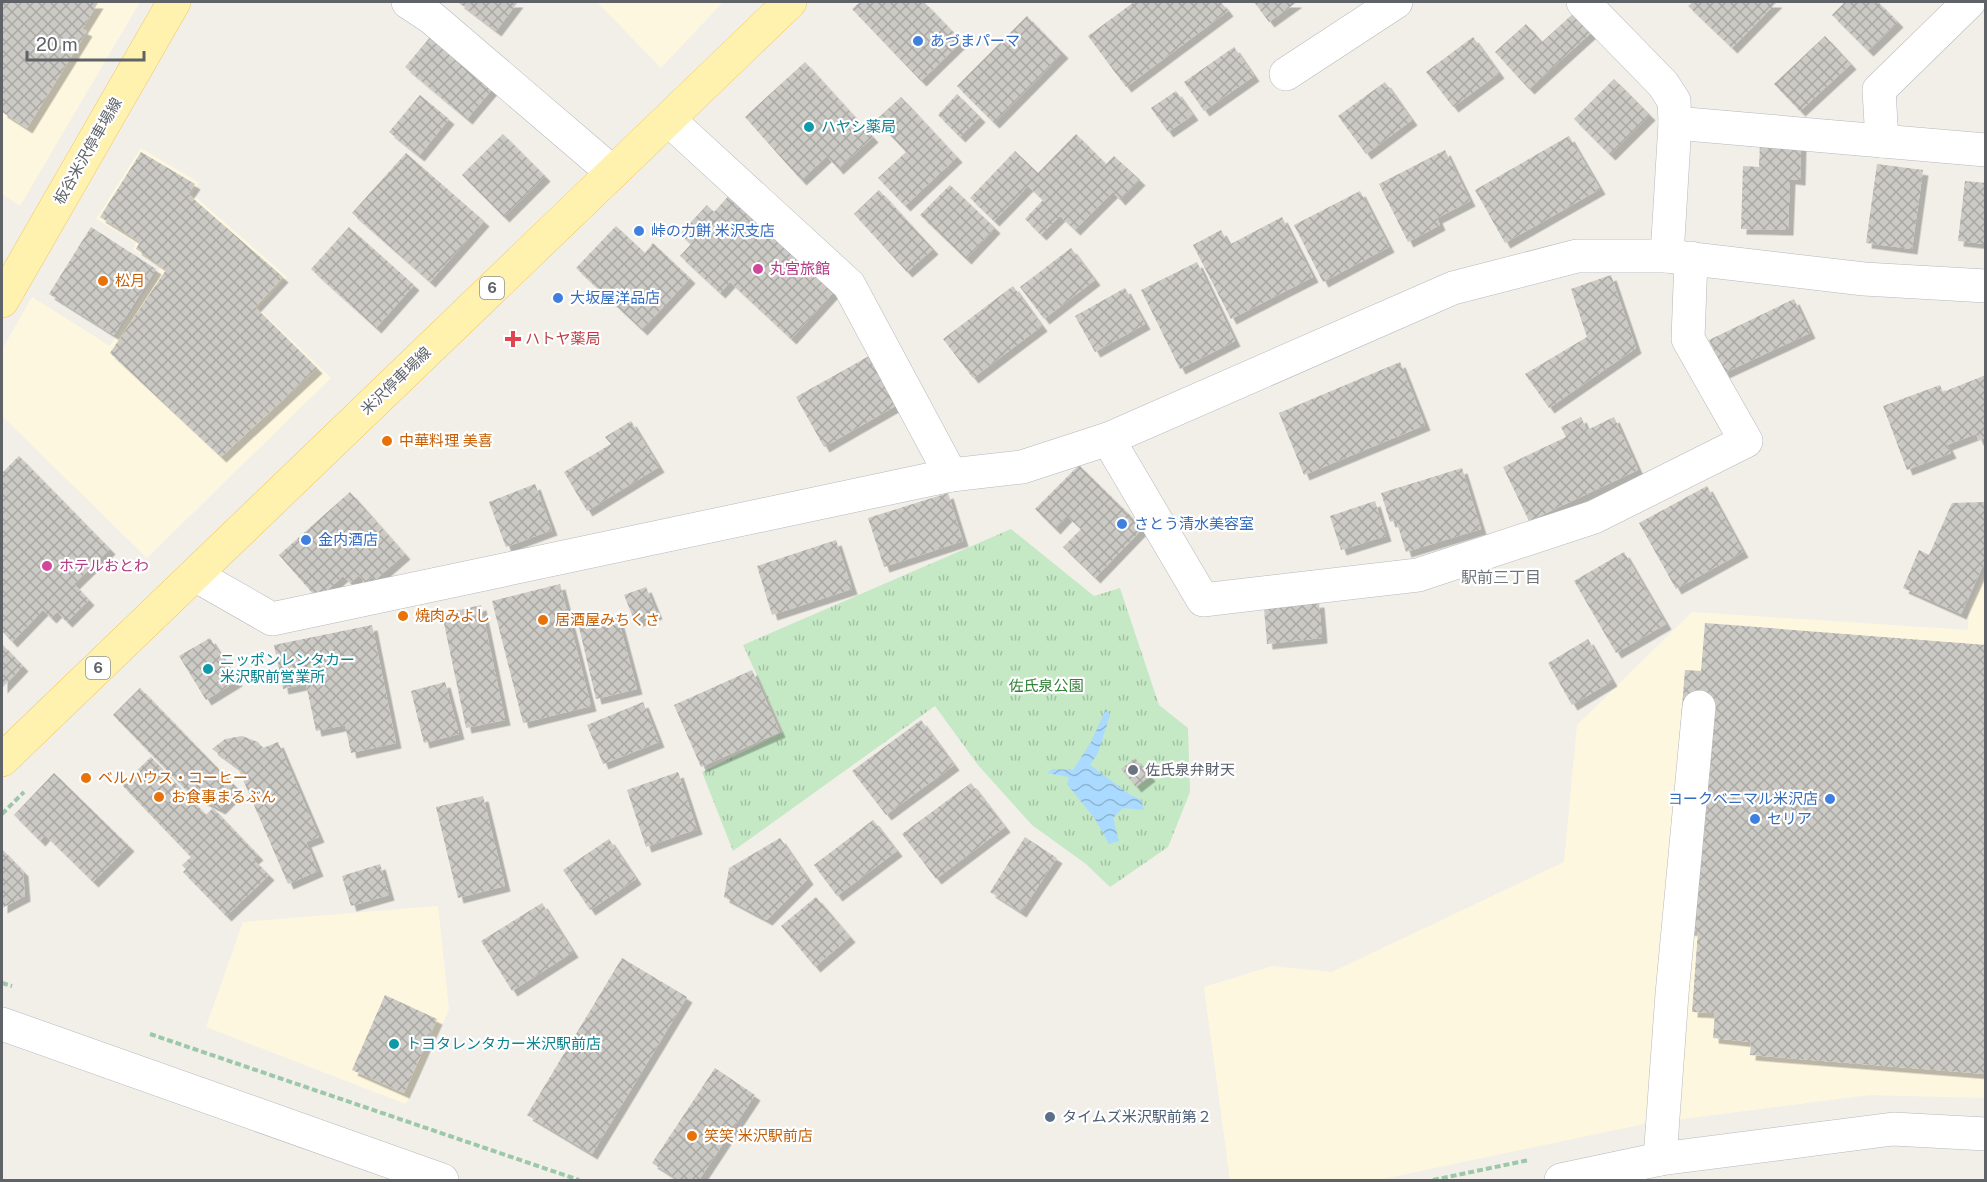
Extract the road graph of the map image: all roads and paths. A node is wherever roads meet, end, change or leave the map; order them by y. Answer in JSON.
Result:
{"nodes":[{"id":1,"x":174,"y":2,"type":"edge"},
{"id":2,"x":408,"y":2,"type":"edge"},
{"id":3,"x":790,"y":2,"type":"edge"},
{"id":4,"x":1396,"y":2,"type":"edge"},
{"id":5,"x":1969,"y":2,"type":"edge"},
{"id":6,"x":1600,"y":8,"type":"edge"},
{"id":7,"x":1286,"y":74,"type":"dead end"},
{"id":8,"x":669,"y":120,"type":"junction"},
{"id":9,"x":1675,"y":123,"type":"junction"},
{"id":10,"x":1882,"y":141,"type":"junction"},
{"id":11,"x":1986,"y":150,"type":"edge"},
{"id":12,"x":612,"y":172,"type":"junction"},
{"id":13,"x":1679,"y":257,"type":"junction"},
{"id":14,"x":1986,"y":286,"type":"edge"},
{"id":15,"x":2,"y":301,"type":"edge"},
{"id":16,"x":1108,"y":439,"type":"junction"},
{"id":17,"x":951,"y":475,"type":"junction"},
{"id":18,"x":195,"y":575,"type":"junction"},
{"id":19,"x":1699,"y":707,"type":"dead end"},
{"id":20,"x":2,"y":760,"type":"edge"},
{"id":21,"x":2,"y":983,"type":"edge"},
{"id":22,"x":13,"y":987,"type":"dead end"},
{"id":23,"x":2,"y":1024,"type":"edge"},
{"id":24,"x":146,"y":1033,"type":"dead end"},
{"id":25,"x":1986,"y":1134,"type":"edge"},
{"id":26,"x":1660,"y":1159,"type":"junction"},
{"id":27,"x":442,"y":1180,"type":"edge"},
{"id":28,"x":579,"y":1180,"type":"edge"},
{"id":29,"x":1561,"y":1180,"type":"edge"}],
"edges":[{"from":1,"to":15,"type":"main road","name":"板谷米沢停車場線"},
{"from":2,"to":12,"type":"street"},
{"from":3,"to":8,"type":"main road","name":"米沢停車場線","number":"6"},
{"from":4,"to":7,"type":"street"},
{"from":5,"to":10,"type":"street"},
{"from":6,"to":9,"type":"street"},
{"from":8,"to":12,"type":"main road","name":"米沢停車場線","number":"6"},
{"from":8,"to":17,"type":"street"},
{"from":9,"to":10,"type":"street"},
{"from":9,"to":13,"type":"street"},
{"from":10,"to":11,"type":"street"},
{"from":12,"to":18,"type":"main road","name":"米沢停車場線","number":"6"},
{"from":13,"to":14,"type":"street"},
{"from":13,"to":16,"type":"street"},
{"from":13,"to":16,"type":"street"},
{"from":16,"to":17,"type":"street"},
{"from":17,"to":18,"type":"street"},
{"from":18,"to":20,"type":"main road","name":"米沢停車場線","number":"6"},
{"from":19,"to":26,"type":"street"},
{"from":21,"to":22,"type":"path"},
{"from":23,"to":27,"type":"street"},
{"from":24,"to":28,"type":"path"},
{"from":25,"to":26,"type":"street"},
{"from":26,"to":29,"type":"street"}]}
